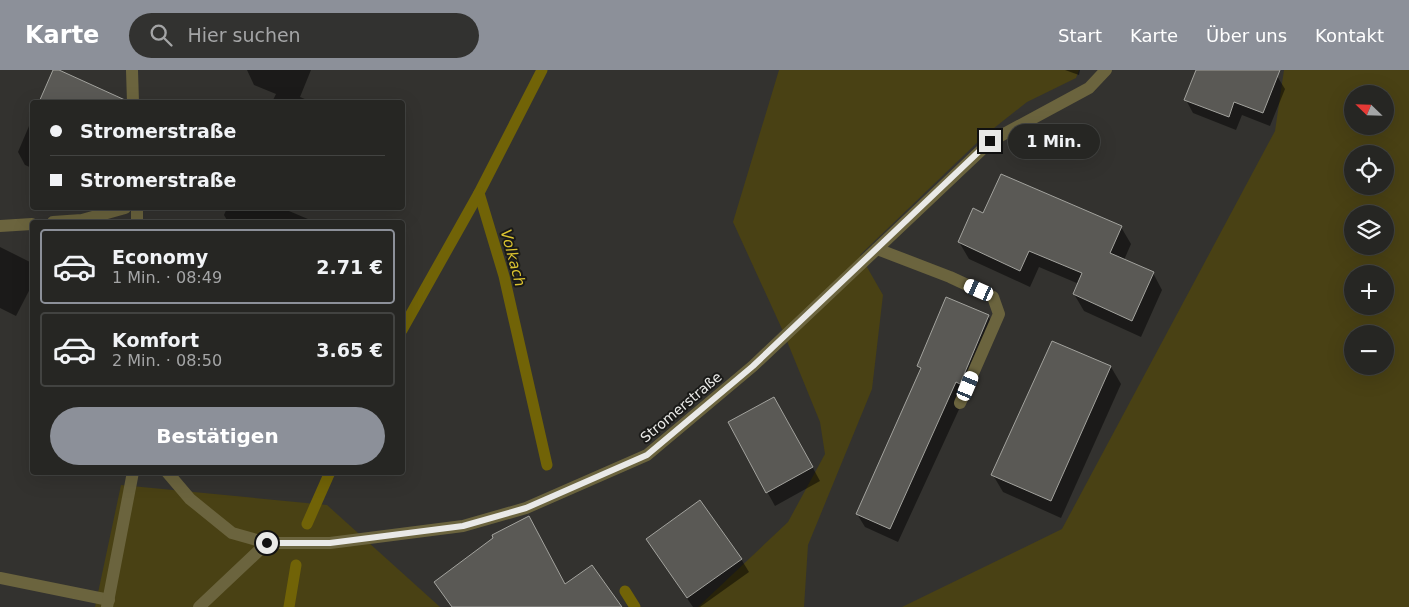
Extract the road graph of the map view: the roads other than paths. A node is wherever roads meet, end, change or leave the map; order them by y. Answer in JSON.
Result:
{"nodes":[{"id":1,"x":132,"y":70,"type":"edge"},
{"id":2,"x":1106,"y":70,"type":"edge"},
{"id":3,"x":133,"y":100,"type":"edge"},
{"id":4,"x":118,"y":210,"type":"edge"},
{"id":5,"x":82,"y":220,"type":"edge"},
{"id":6,"x":30,"y":224,"type":"edge"},
{"id":7,"x":0,"y":226,"type":"edge"},
{"id":8,"x":876,"y":249,"type":"junction"},
{"id":9,"x":960,"y":403,"type":"dead end"},
{"id":10,"x":132,"y":475,"type":"edge"},
{"id":11,"x":170,"y":475,"type":"edge"},
{"id":12,"x":267,"y":543,"type":"junction"},
{"id":13,"x":0,"y":578,"type":"edge"},
{"id":14,"x":108,"y":604,"type":"edge"},
{"id":15,"x":199,"y":607,"type":"edge"}],
"edges":[{"from":1,"to":3,"type":"street"},
{"from":2,"to":8,"type":"street","name":"Stromerstraße"},
{"from":4,"to":5,"type":"street"},
{"from":6,"to":7,"type":"street"},
{"from":8,"to":9,"type":"street"},
{"from":8,"to":12,"type":"street","name":"Stromerstraße"},
{"from":10,"to":14,"type":"street"},
{"from":11,"to":12,"type":"street","name":"Stromerstraße"},
{"from":12,"to":15,"type":"street"},
{"from":13,"to":14,"type":"street"}]}
